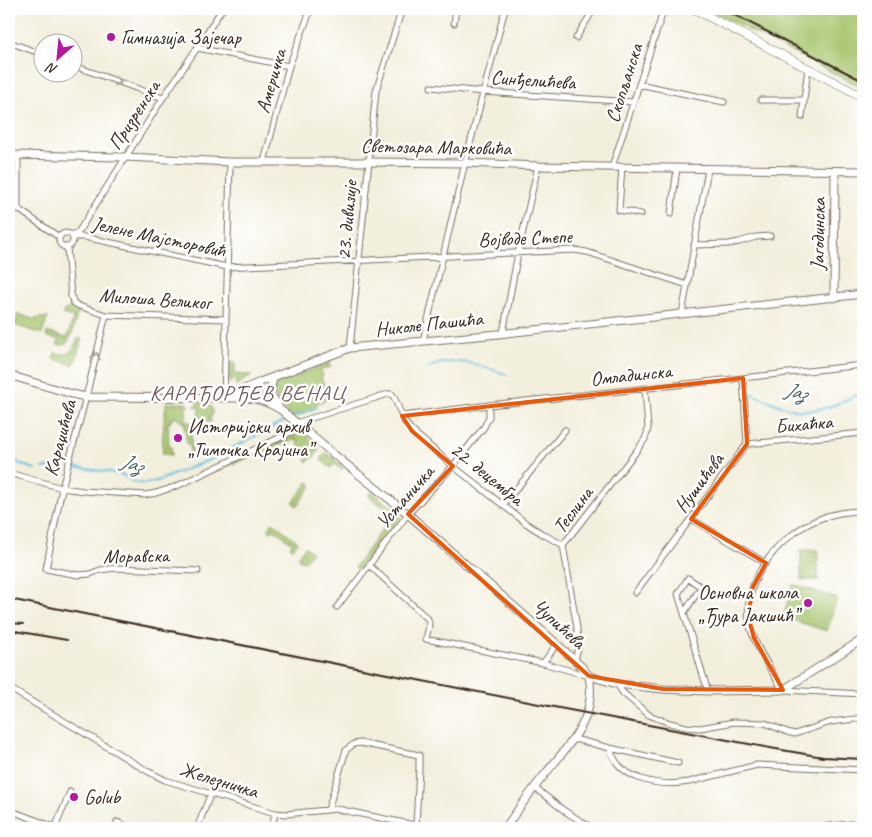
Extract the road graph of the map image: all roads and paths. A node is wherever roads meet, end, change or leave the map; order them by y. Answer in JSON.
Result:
{"nodes":[{"id":1,"x":222,"y":9,"type":"edge"},
{"id":2,"x":311,"y":9,"type":"edge"},
{"id":3,"x":402,"y":9,"type":"edge"},
{"id":4,"x":456,"y":9,"type":"edge"},
{"id":5,"x":505,"y":9,"type":"edge"},
{"id":6,"x":594,"y":9,"type":"edge"},
{"id":7,"x":664,"y":9,"type":"edge"},
{"id":8,"x":694,"y":9,"type":"edge"},
{"id":9,"x":454,"y":24,"type":"dead end"},
{"id":10,"x":576,"y":38,"type":"dead end"},
{"id":11,"x":9,"y":42,"type":"edge"},
{"id":12,"x":198,"y":48,"type":"junction"},
{"id":13,"x":32,"y":50,"type":"edge"},
{"id":14,"x":289,"y":66,"type":"junction"},
{"id":15,"x":808,"y":68,"type":"junction"},
{"id":16,"x":82,"y":69,"type":"edge"},
{"id":17,"x":639,"y":84,"type":"junction"},
{"id":18,"x":431,"y":87,"type":"dead end"},
{"id":19,"x":484,"y":92,"type":"junction"},
{"id":20,"x":863,"y":97,"type":"edge"},
{"id":21,"x":163,"y":98,"type":"junction"},
{"id":22,"x":761,"y":100,"type":"dead end"},
{"id":23,"x":804,"y":100,"type":"junction"},
{"id":24,"x":634,"y":102,"type":"junction"},
{"id":25,"x":724,"y":102,"type":"dead end"},
{"id":26,"x":802,"y":117,"type":"dead end"},
{"id":27,"x":9,"y":155,"type":"edge"},
{"id":28,"x":18,"y":156,"type":"junction"},
{"id":29,"x":125,"y":157,"type":"junction"},
{"id":30,"x":230,"y":162,"type":"junction"},
{"id":31,"x":264,"y":162,"type":"junction"},
{"id":32,"x":368,"y":162,"type":"junction"},
{"id":33,"x":465,"y":163,"type":"junction"},
{"id":34,"x":538,"y":166,"type":"junction"},
{"id":35,"x":612,"y":167,"type":"junction"},
{"id":36,"x":622,"y":167,"type":"junction"},
{"id":37,"x":677,"y":168,"type":"junction"},
{"id":38,"x":708,"y":169,"type":"junction"},
{"id":39,"x":835,"y":171,"type":"junction"},
{"id":40,"x":863,"y":171,"type":"edge"},
{"id":41,"x":641,"y":214,"type":"dead end"},
{"id":42,"x":671,"y":214,"type":"dead end"},
{"id":43,"x":72,"y":236,"type":"junction"},
{"id":44,"x":770,"y":236,"type":"dead end"},
{"id":45,"x":59,"y":237,"type":"junction"},
{"id":46,"x":694,"y":245,"type":"junction"},
{"id":47,"x":66,"y":248,"type":"junction"},
{"id":48,"x":518,"y":253,"type":"junction"},
{"id":49,"x":443,"y":256,"type":"junction"},
{"id":50,"x":359,"y":261,"type":"junction"},
{"id":51,"x":227,"y":268,"type":"junction"},
{"id":52,"x":687,"y":285,"type":"junction"},
{"id":53,"x":863,"y":294,"type":"edge"},
{"id":54,"x":834,"y":298,"type":"junction"},
{"id":55,"x":682,"y":314,"type":"junction"},
{"id":56,"x":106,"y":315,"type":"junction"},
{"id":57,"x":226,"y":320,"type":"junction"},
{"id":58,"x":503,"y":333,"type":"junction"},
{"id":59,"x":423,"y":341,"type":"junction"},
{"id":60,"x":350,"y":348,"type":"junction"},
{"id":61,"x":863,"y":365,"type":"edge"},
{"id":62,"x":9,"y":375,"type":"edge"},
{"id":63,"x":274,"y":376,"type":"junction"},
{"id":64,"x":743,"y":378,"type":"junction"},
{"id":65,"x":260,"y":382,"type":"junction"},
{"id":66,"x":645,"y":389,"type":"junction"},
{"id":67,"x":269,"y":391,"type":"junction"},
{"id":68,"x":86,"y":397,"type":"junction"},
{"id":69,"x":224,"y":398,"type":"junction"},
{"id":70,"x":259,"y":399,"type":"junction"},
{"id":71,"x":489,"y":406,"type":"junction"},
{"id":72,"x":281,"y":410,"type":"junction"},
{"id":73,"x":402,"y":416,"type":"junction"},
{"id":74,"x":295,"y":422,"type":"junction"},
{"id":75,"x":565,"y":430,"type":"dead end"},
{"id":76,"x":863,"y":433,"type":"edge"},
{"id":77,"x":748,"y":444,"type":"junction"},
{"id":78,"x":452,"y":466,"type":"junction"},
{"id":79,"x":9,"y":473,"type":"edge"},
{"id":80,"x":62,"y":488,"type":"junction"},
{"id":81,"x":503,"y":505,"type":"junction"},
{"id":82,"x":863,"y":511,"type":"edge"},
{"id":83,"x":408,"y":514,"type":"junction"},
{"id":84,"x":691,"y":519,"type":"junction"},
{"id":85,"x":563,"y":545,"type":"junction"},
{"id":86,"x":766,"y":563,"type":"junction"},
{"id":87,"x":368,"y":565,"type":"junction"},
{"id":88,"x":46,"y":569,"type":"joint"},
{"id":89,"x":198,"y":572,"type":"dead end"},
{"id":90,"x":635,"y":593,"type":"dead end"},
{"id":91,"x":337,"y":607,"type":"dead end"},
{"id":92,"x":684,"y":613,"type":"junction"},
{"id":93,"x":863,"y":639,"type":"edge"},
{"id":94,"x":557,"y":644,"type":"junction"},
{"id":95,"x":575,"y":660,"type":"junction"},
{"id":96,"x":543,"y":663,"type":"junction"},
{"id":97,"x":589,"y":676,"type":"junction"},
{"id":98,"x":617,"y":684,"type":"junction"},
{"id":99,"x":9,"y":688,"type":"edge"},
{"id":100,"x":783,"y":690,"type":"junction"},
{"id":101,"x":708,"y":691,"type":"junction"},
{"id":102,"x":863,"y":694,"type":"edge"},
{"id":103,"x":863,"y":718,"type":"edge"},
{"id":104,"x":574,"y":739,"type":"junction"},
{"id":105,"x":610,"y":748,"type":"junction"},
{"id":106,"x":678,"y":763,"type":"dead end"},
{"id":107,"x":863,"y":770,"type":"edge"},
{"id":108,"x":534,"y":788,"type":"junction"},
{"id":109,"x":70,"y":792,"type":"dead end"},
{"id":110,"x":211,"y":793,"type":"junction"},
{"id":111,"x":9,"y":810,"type":"edge"},
{"id":112,"x":328,"y":810,"type":"junction"},
{"id":113,"x":275,"y":813,"type":"junction"},
{"id":114,"x":116,"y":822,"type":"dead end"},
{"id":115,"x":863,"y":823,"type":"edge"},
{"id":116,"x":416,"y":825,"type":"junction"},
{"id":117,"x":842,"y":826,"type":"edge"},
{"id":118,"x":56,"y":828,"type":"edge"},
{"id":119,"x":130,"y":828,"type":"edge"},
{"id":120,"x":197,"y":828,"type":"edge"},
{"id":121,"x":272,"y":828,"type":"edge"},
{"id":122,"x":442,"y":828,"type":"edge"},
{"id":123,"x":505,"y":828,"type":"edge"},
{"id":124,"x":592,"y":828,"type":"edge"},
{"id":125,"x":808,"y":828,"type":"edge"}],
"edges":[{"from":1,"to":12,"type":"street","name":"Призренска"},
{"from":2,"to":14,"type":"street","name":"Америчка"},
{"from":3,"to":32,"type":"street","name":"23. дивизије"},
{"from":4,"to":9,"type":"street"},
{"from":5,"to":19,"type":"street"},
{"from":6,"to":10,"type":"street"},
{"from":7,"to":17,"type":"street","name":"Скопљанска"},
{"from":8,"to":15,"type":"main road"},
{"from":11,"to":13,"type":"street"},
{"from":12,"to":14,"type":"street"},
{"from":12,"to":21,"type":"street","name":"Призренска"},
{"from":14,"to":31,"type":"street","name":"Америчка"},
{"from":15,"to":20,"type":"main road"},
{"from":15,"to":23,"type":"street"},
{"from":16,"to":21,"type":"street","one_way":true},
{"from":17,"to":24,"type":"street","name":"Скопљанска"},
{"from":17,"to":25,"type":"street"},
{"from":18,"to":19,"type":"street","name":"Синђелићева"},
{"from":19,"to":24,"type":"street","name":"Синђелићева"},
{"from":19,"to":33,"type":"street"},
{"from":21,"to":29,"type":"street","name":"Призренска"},
{"from":22,"to":23,"type":"street"},
{"from":23,"to":26,"type":"street"},
{"from":24,"to":35,"type":"street","name":"Скопљанска"},
{"from":27,"to":28,"type":"street","name":"Светозара Марковића"},
{"from":28,"to":29,"type":"street","name":"Светозара Марковића"},
{"from":28,"to":45,"type":"street"},
{"from":29,"to":30,"type":"street","name":"Светозара Марковића"},
{"from":29,"to":43,"type":"street","name":"Призренска"},
{"from":30,"to":31,"type":"street","name":"Светозара Марковића"},
{"from":30,"to":51,"type":"street"},
{"from":31,"to":32,"type":"street","name":"Светозара Марковића"},
{"from":32,"to":33,"type":"street","name":"Светозара Марковића"},
{"from":32,"to":50,"type":"street","name":"23. дивизије"},
{"from":33,"to":34,"type":"street","name":"Светозара Марковића"},
{"from":33,"to":49,"type":"street"},
{"from":34,"to":35,"type":"street","name":"Светозара Марковића"},
{"from":34,"to":48,"type":"street"},
{"from":35,"to":36,"type":"street","name":"Светозара Марковића"},
{"from":36,"to":37,"type":"street","name":"Светозара Марковића"},
{"from":36,"to":41,"type":"street"},
{"from":37,"to":38,"type":"street","name":"Светозара Марковића"},
{"from":37,"to":42,"type":"street"},
{"from":38,"to":39,"type":"street","name":"Светозара Марковића"},
{"from":38,"to":46,"type":"street"},
{"from":39,"to":40,"type":"street","name":"Светозара Марковића"},
{"from":39,"to":54,"type":"street","name":"Јагодинска"},
{"from":43,"to":45,"type":"street"},
{"from":43,"to":47,"type":"street"},
{"from":43,"to":51,"type":"street","name":"Јелене Мајсторовић"},
{"from":44,"to":46,"type":"street"},
{"from":45,"to":47,"type":"street"},
{"from":46,"to":52,"type":"street"},
{"from":47,"to":56,"type":"street","name":"Милоша Великог"},
{"from":48,"to":49,"type":"street","name":"Војводе Степе"},
{"from":48,"to":52,"type":"street","name":"Војводе Степе"},
{"from":48,"to":58,"type":"street"},
{"from":49,"to":50,"type":"street","name":"Војводе Степе"},
{"from":49,"to":59,"type":"street"},
{"from":50,"to":51,"type":"street","name":"Јелене Мајсторовић"},
{"from":50,"to":60,"type":"street","name":"23. дивизије"},
{"from":51,"to":57,"type":"street"},
{"from":52,"to":55,"type":"street"},
{"from":53,"to":54,"type":"street","name":"Николе Пашића"},
{"from":54,"to":55,"type":"street","name":"Николе Пашића"},
{"from":55,"to":58,"type":"street","name":"Николе Пашића"},
{"from":56,"to":57,"type":"street","name":"Милоша Великог"},
{"from":68,"to":56,"type":"street","name":"Караџићева","one_way":true},
{"from":57,"to":69,"type":"street"},
{"from":58,"to":59,"type":"street","name":"Николе Пашића"},
{"from":59,"to":60,"type":"street","name":"Николе Пашића"},
{"from":60,"to":63,"type":"street","name":"Николе Пашића"},
{"from":61,"to":64,"type":"street","name":"Омладинска"},
{"from":62,"to":68,"type":"street","name":"Николе Пашића"},
{"from":63,"to":65,"type":"street","name":"Николе Пашића"},
{"from":63,"to":67,"type":"street"},
{"from":64,"to":66,"type":"street","name":"Омладинска"},
{"from":64,"to":77,"type":"street","name":"Нушићева"},
{"from":65,"to":67,"type":"street"},
{"from":65,"to":69,"type":"street","name":"Николе Пашића"},
{"from":65,"to":70,"type":"street"},
{"from":66,"to":71,"type":"street","name":"Омладинска"},
{"from":66,"to":85,"type":"street","name":"Теслина"},
{"from":67,"to":72,"type":"street"},
{"from":68,"to":69,"type":"street","name":"Николе Пашића"},
{"from":68,"to":80,"type":"street","name":"Караџићева"},
{"from":69,"to":70,"type":"street"},
{"from":70,"to":72,"type":"street"},
{"from":71,"to":73,"type":"street","name":"Омладинска"},
{"from":71,"to":78,"type":"street","name":"Устаничка"},
{"from":72,"to":74,"type":"street","name":"Чупићева"},
{"from":73,"to":74,"type":"street","name":"22. децембра"},
{"from":73,"to":78,"type":"street","name":"22. децембра"},
{"from":74,"to":80,"type":"street"},
{"from":74,"to":83,"type":"street","name":"Чупићева"},
{"from":75,"to":81,"type":"street"},
{"from":76,"to":77,"type":"street","name":"Бихаћка"},
{"from":77,"to":84,"type":"street","name":"Нушићева"},
{"from":78,"to":81,"type":"street","name":"22. децембра"},
{"from":78,"to":83,"type":"street","name":"Устаничка"},
{"from":79,"to":80,"type":"street"},
{"from":80,"to":88,"type":"street","name":"Караџићева"},
{"from":81,"to":85,"type":"street","name":"22. децембра"},
{"from":82,"to":86,"type":"street"},
{"from":83,"to":87,"type":"street","name":"Устаничка"},
{"from":83,"to":94,"type":"street","name":"Чупићева"},
{"from":84,"to":86,"type":"street"},
{"from":84,"to":90,"type":"street","name":"Нушићева"},
{"from":85,"to":95,"type":"street","name":"Теслина"},
{"from":86,"to":100,"type":"street"},
{"from":87,"to":91,"type":"street","name":"Устаничка"},
{"from":87,"to":96,"type":"street"},
{"from":88,"to":89,"type":"street","name":"Моравска"},
{"from":92,"to":92,"type":"street"},
{"from":92,"to":101,"type":"street"},
{"from":93,"to":100,"type":"street"},
{"from":94,"to":95,"type":"street","name":"Чупићева"},
{"from":94,"to":96,"type":"street"},
{"from":95,"to":97,"type":"street","name":"Чупићева"},
{"from":96,"to":97,"type":"street"},
{"from":97,"to":98,"type":"street","name":"Чупићева"},
{"from":97,"to":104,"type":"street"},
{"from":98,"to":101,"type":"street","name":"Чупићева"},
{"from":98,"to":103,"type":"street"},
{"from":99,"to":110,"type":"street","name":"Железничка"},
{"from":100,"to":101,"type":"street","name":"Чупићева"},
{"from":100,"to":102,"type":"street","name":"Чупићева"},
{"from":104,"to":105,"type":"street"},
{"from":104,"to":108,"type":"street"},
{"from":105,"to":106,"type":"street"},
{"from":105,"to":107,"type":"street"},
{"from":108,"to":123,"type":"street"},
{"from":108,"to":124,"type":"street"},
{"from":109,"to":118,"type":"street"},
{"from":110,"to":113,"type":"street","name":"Железничка"},
{"from":110,"to":120,"type":"street"},
{"from":111,"to":118,"type":"street"},
{"from":112,"to":113,"type":"street","name":"Железничка"},
{"from":112,"to":116,"type":"street","name":"Железничка"},
{"from":112,"to":116,"type":"street"},
{"from":113,"to":121,"type":"street"},
{"from":114,"to":119,"type":"street"},
{"from":115,"to":117,"type":"street"},
{"from":116,"to":122,"type":"street","name":"Железничка"},
{"from":117,"to":125,"type":"street"}]}
